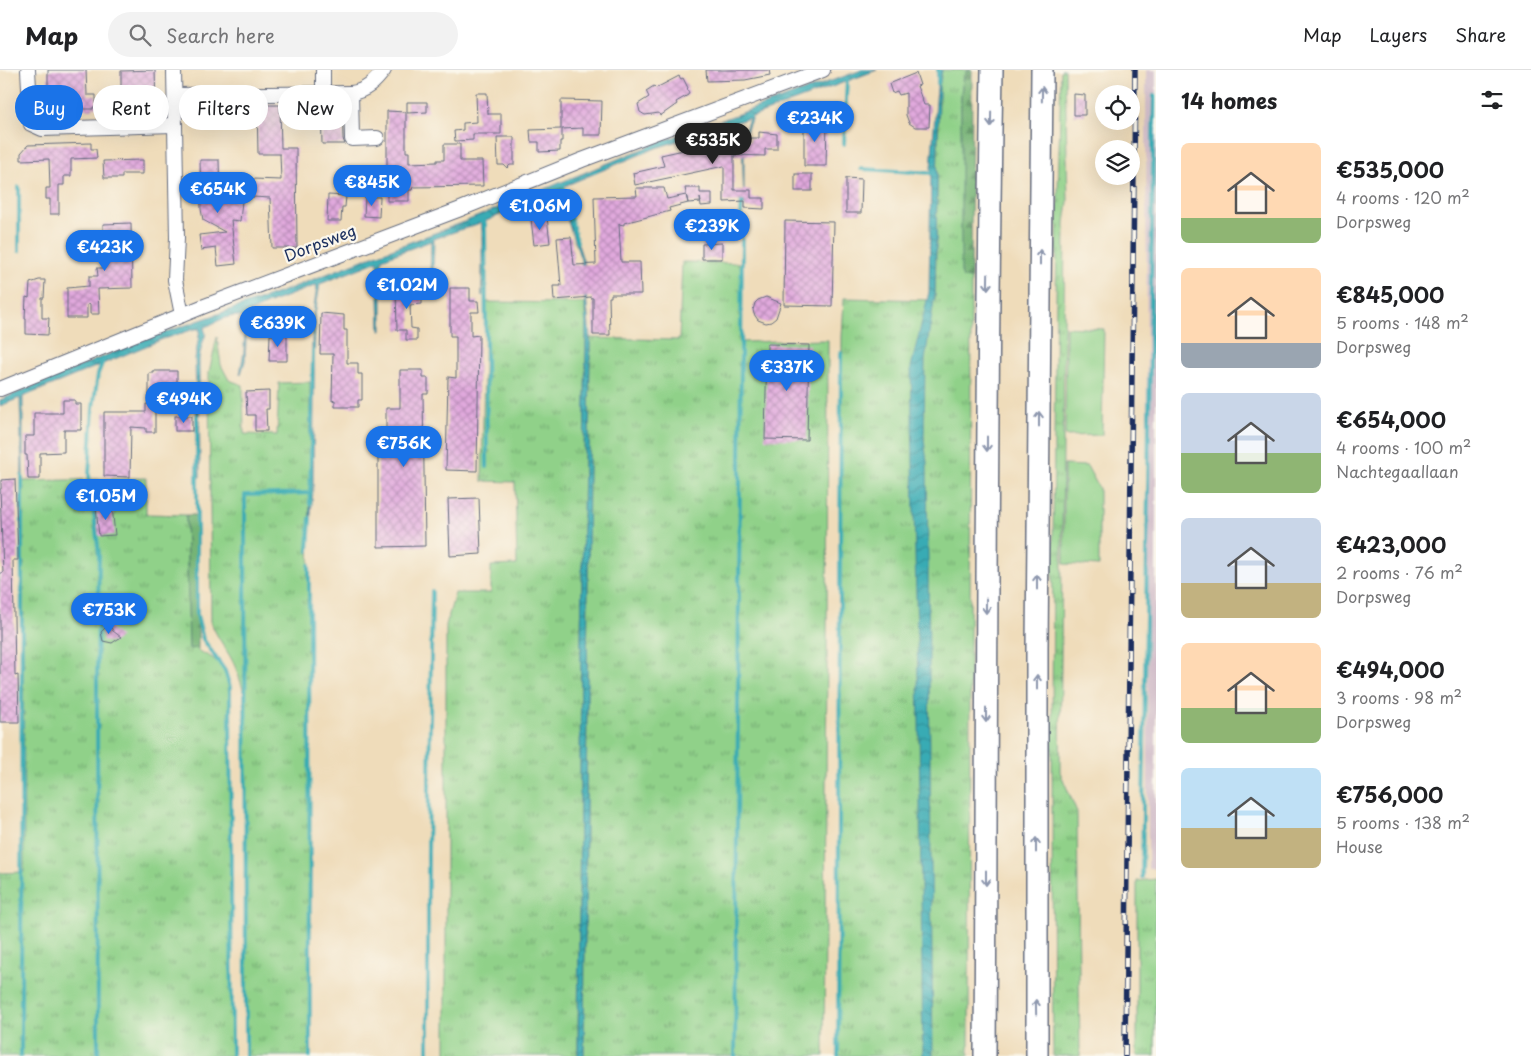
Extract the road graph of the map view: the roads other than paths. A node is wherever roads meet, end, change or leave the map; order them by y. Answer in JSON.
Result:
{"nodes":[{"id":1,"x":28,"y":70,"type":"edge"},
{"id":2,"x":174,"y":70,"type":"edge"},
{"id":3,"x":323,"y":70,"type":"edge"},
{"id":4,"x":384,"y":70,"type":"edge"},
{"id":5,"x":823,"y":70,"type":"edge"},
{"id":6,"x":992,"y":70,"type":"edge"},
{"id":7,"x":1042,"y":70,"type":"edge"},
{"id":8,"x":323,"y":85,"type":"edge"},
{"id":9,"x":352,"y":93,"type":"edge"},
{"id":10,"x":278,"y":94,"type":"edge"},
{"id":11,"x":175,"y":95,"type":"junction"},
{"id":12,"x":174,"y":126,"type":"junction"},
{"id":13,"x":352,"y":130,"type":"edge"},
{"id":14,"x":377,"y":138,"type":"dead end"},
{"id":15,"x":182,"y":315,"type":"junction"},
{"id":16,"x":0,"y":389,"type":"edge"},
{"id":17,"x":985,"y":1056,"type":"edge"},
{"id":18,"x":1037,"y":1056,"type":"edge"}],
"edges":[{"from":1,"to":12,"type":"street"},
{"from":2,"to":11,"type":"street"},
{"from":3,"to":8,"type":"street"},
{"from":4,"to":9,"type":"street"},
{"from":5,"to":15,"type":"street","name":"Dorpsweg"},
{"from":6,"to":17,"type":"highway","one_way":true},
{"from":18,"to":7,"type":"highway","one_way":true},
{"from":10,"to":11,"type":"street"},
{"from":11,"to":12,"type":"street"},
{"from":12,"to":15,"type":"street"},
{"from":13,"to":14,"type":"street"},
{"from":15,"to":16,"type":"street","name":"Dorpsweg"}]}
